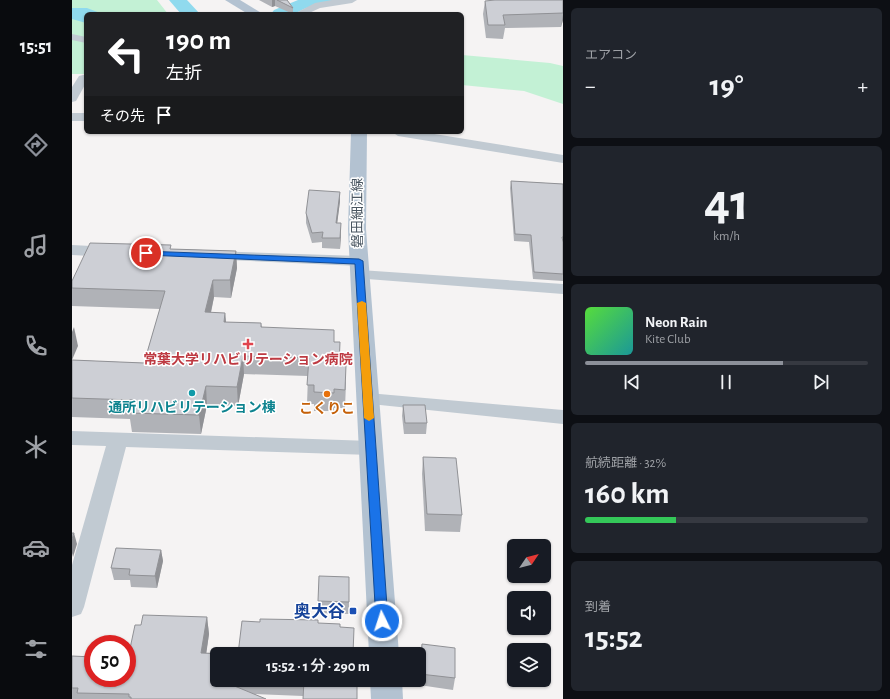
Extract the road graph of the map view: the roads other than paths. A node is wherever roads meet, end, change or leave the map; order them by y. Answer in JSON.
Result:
{"nodes":[{"id":1,"x":231,"y":0,"type":"edge"},
{"id":2,"x":351,"y":0,"type":"edge"},
{"id":3,"x":329,"y":1,"type":"edge"},
{"id":4,"x":253,"y":12,"type":"edge"},
{"id":5,"x":302,"y":12,"type":"edge"},
{"id":6,"x":72,"y":37,"type":"edge"},
{"id":7,"x":84,"y":40,"type":"edge"},
{"id":8,"x":83,"y":78,"type":"dead end"},
{"id":9,"x":72,"y":98,"type":"edge"},
{"id":10,"x":72,"y":117,"type":"edge"},
{"id":11,"x":84,"y":117,"type":"edge"},
{"id":12,"x":359,"y":134,"type":"edge"},
{"id":13,"x":410,"y":134,"type":"edge"},
{"id":14,"x":563,"y":159,"type":"edge"},
{"id":15,"x":72,"y":250,"type":"edge"},
{"id":16,"x":126,"y":252,"type":"edge"},
{"id":17,"x":195,"y":255,"type":"edge"},
{"id":18,"x":359,"y":268,"type":"junction"},
{"id":19,"x":563,"y":289,"type":"edge"},
{"id":20,"x":368,"y":399,"type":"junction"},
{"id":21,"x":563,"y":417,"type":"edge"},
{"id":22,"x":72,"y":438,"type":"edge"},
{"id":23,"x":118,"y":440,"type":"junction"},
{"id":24,"x":371,"y":448,"type":"junction"},
{"id":25,"x":72,"y":606,"type":"edge"},
{"id":26,"x":384,"y":647,"type":"edge"},
{"id":27,"x":386,"y":687,"type":"edge"},
{"id":28,"x":387,"y":699,"type":"edge"}],
"edges":[{"from":1,"to":4,"type":"main road"},
{"from":2,"to":3,"type":"street"},
{"from":3,"to":5,"type":"street"},
{"from":6,"to":7,"type":"street"},
{"from":8,"to":9,"type":"street"},
{"from":10,"to":11,"type":"street"},
{"from":12,"to":18,"type":"main road","name":"磐田細江線"},
{"from":13,"to":14,"type":"street"},
{"from":15,"to":16,"type":"street"},
{"from":17,"to":18,"type":"street"},
{"from":18,"to":19,"type":"street"},
{"from":18,"to":20,"type":"main road","name":"磐田細江線"},
{"from":20,"to":21,"type":"street"},
{"from":20,"to":24,"type":"main road","name":"磐田細江線"},
{"from":22,"to":23,"type":"street"},
{"from":23,"to":24,"type":"street"},
{"from":23,"to":25,"type":"street"},
{"from":24,"to":26,"type":"main road","name":"磐田細江線"},
{"from":27,"to":28,"type":"main road"}]}
